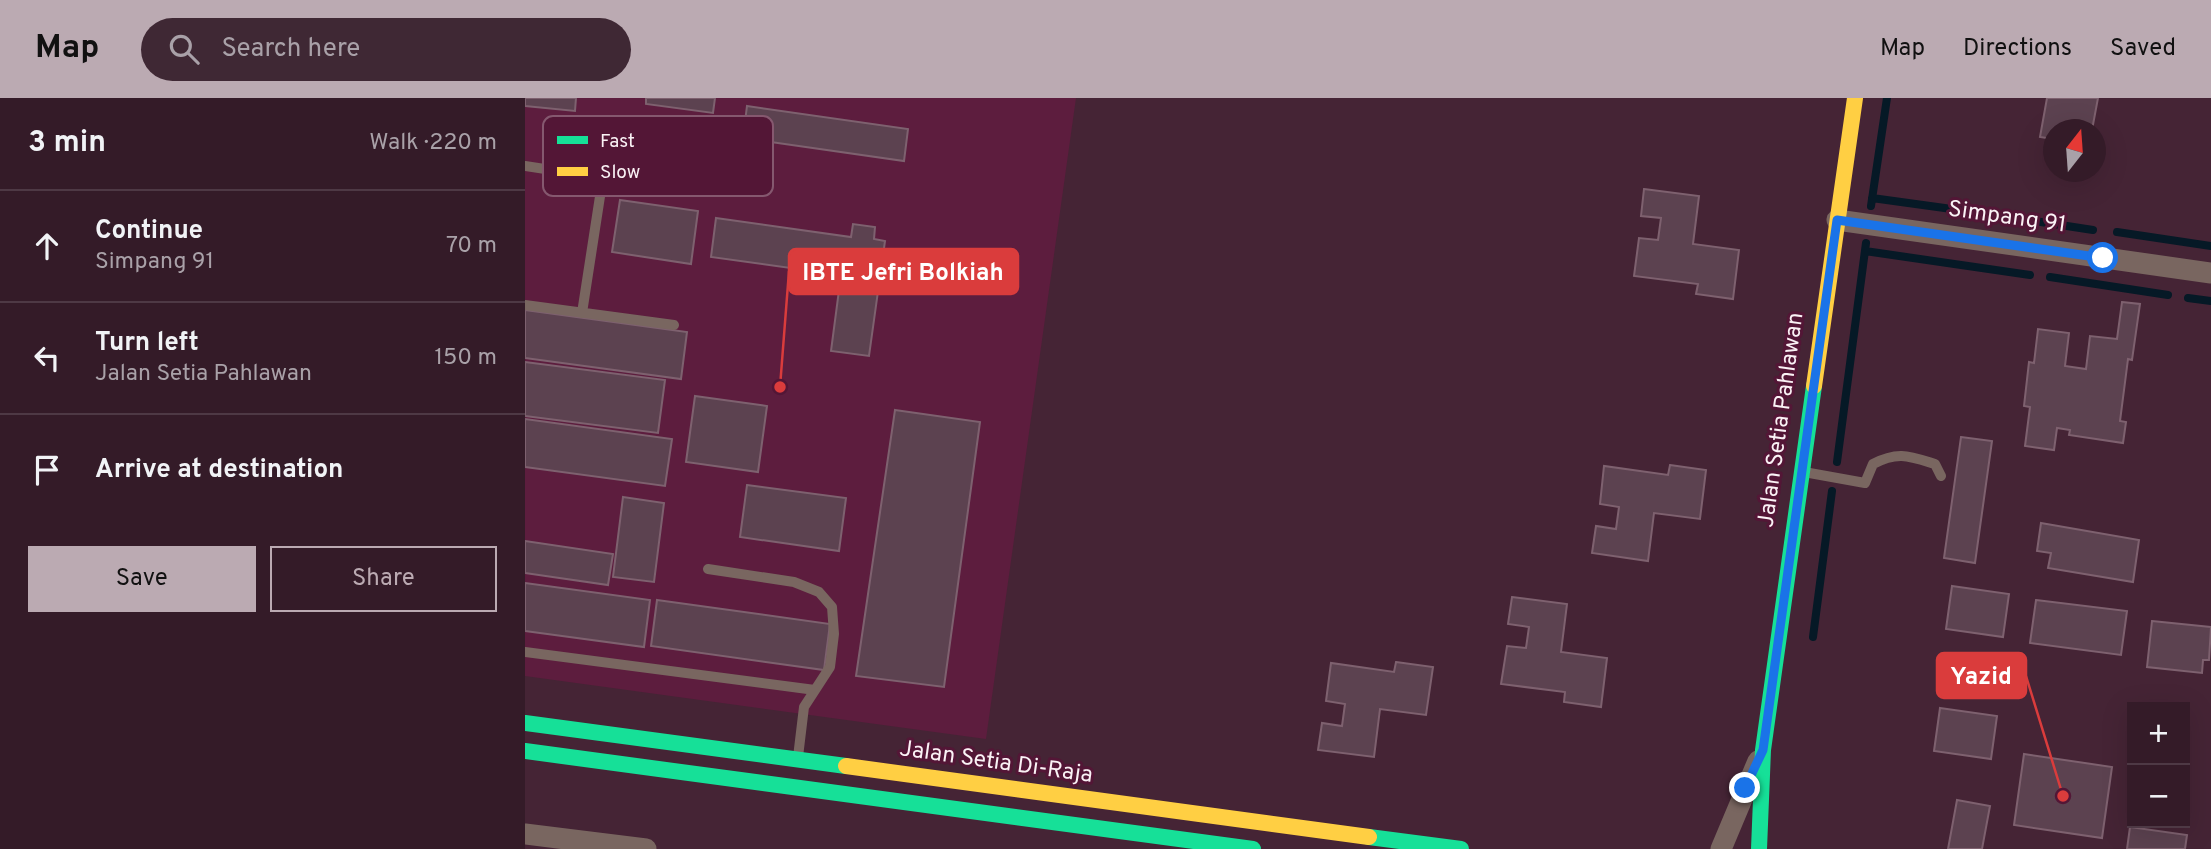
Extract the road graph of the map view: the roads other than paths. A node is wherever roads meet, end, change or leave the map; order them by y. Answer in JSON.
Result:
{"nodes":[{"id":1,"x":1855,"y":98,"type":"edge"},
{"id":2,"x":525,"y":166,"type":"edge"},
{"id":3,"x":543,"y":169,"type":"edge"},
{"id":4,"x":600,"y":196,"type":"edge"},
{"id":5,"x":1837,"y":220,"type":"junction"},
{"id":6,"x":2211,"y":274,"type":"edge"},
{"id":7,"x":525,"y":305,"type":"edge"},
{"id":8,"x":582,"y":313,"type":"junction"},
{"id":9,"x":674,"y":326,"type":"dead end"},
{"id":10,"x":1801,"y":472,"type":"junction"},
{"id":11,"x":1941,"y":476,"type":"dead end"},
{"id":12,"x":708,"y":569,"type":"dead end"},
{"id":13,"x":525,"y":652,"type":"edge"},
{"id":14,"x":815,"y":690,"type":"junction"},
{"id":15,"x":525,"y":723,"type":"edge"},
{"id":16,"x":1763,"y":750,"type":"junction"},
{"id":17,"x":525,"y":751,"type":"edge"},
{"id":18,"x":798,"y":759,"type":"junction"},
{"id":19,"x":525,"y":834,"type":"edge"},
{"id":20,"x":646,"y":849,"type":"edge"},
{"id":21,"x":1253,"y":849,"type":"edge"},
{"id":22,"x":1461,"y":849,"type":"edge"},
{"id":23,"x":1721,"y":849,"type":"edge"},
{"id":24,"x":1759,"y":849,"type":"edge"}],
"edges":[{"from":1,"to":5,"type":"main road","name":"Jalan Setia Pahlawan"},
{"from":2,"to":3,"type":"lane"},
{"from":4,"to":8,"type":"lane"},
{"from":5,"to":6,"type":"street","name":"Simpang 91"},
{"from":5,"to":10,"type":"main road","name":"Jalan Setia Pahlawan"},
{"from":7,"to":8,"type":"lane"},
{"from":8,"to":9,"type":"lane"},
{"from":10,"to":11,"type":"lane"},
{"from":10,"to":16,"type":"main road","name":"Jalan Setia Pahlawan"},
{"from":12,"to":14,"type":"lane"},
{"from":13,"to":14,"type":"lane"},
{"from":14,"to":18,"type":"lane"},
{"from":15,"to":18,"type":"main road","name":"Jalan Setia Di-Raja"},
{"from":16,"to":23,"type":"street","name":"Jalan Setia Pahlawan"},
{"from":16,"to":24,"type":"main road","name":"Jalan Setia Pahlawan"},
{"from":17,"to":21,"type":"main road"},
{"from":18,"to":22,"type":"main road","name":"Jalan Setia Di-Raja"},
{"from":19,"to":20,"type":"street"}]}
